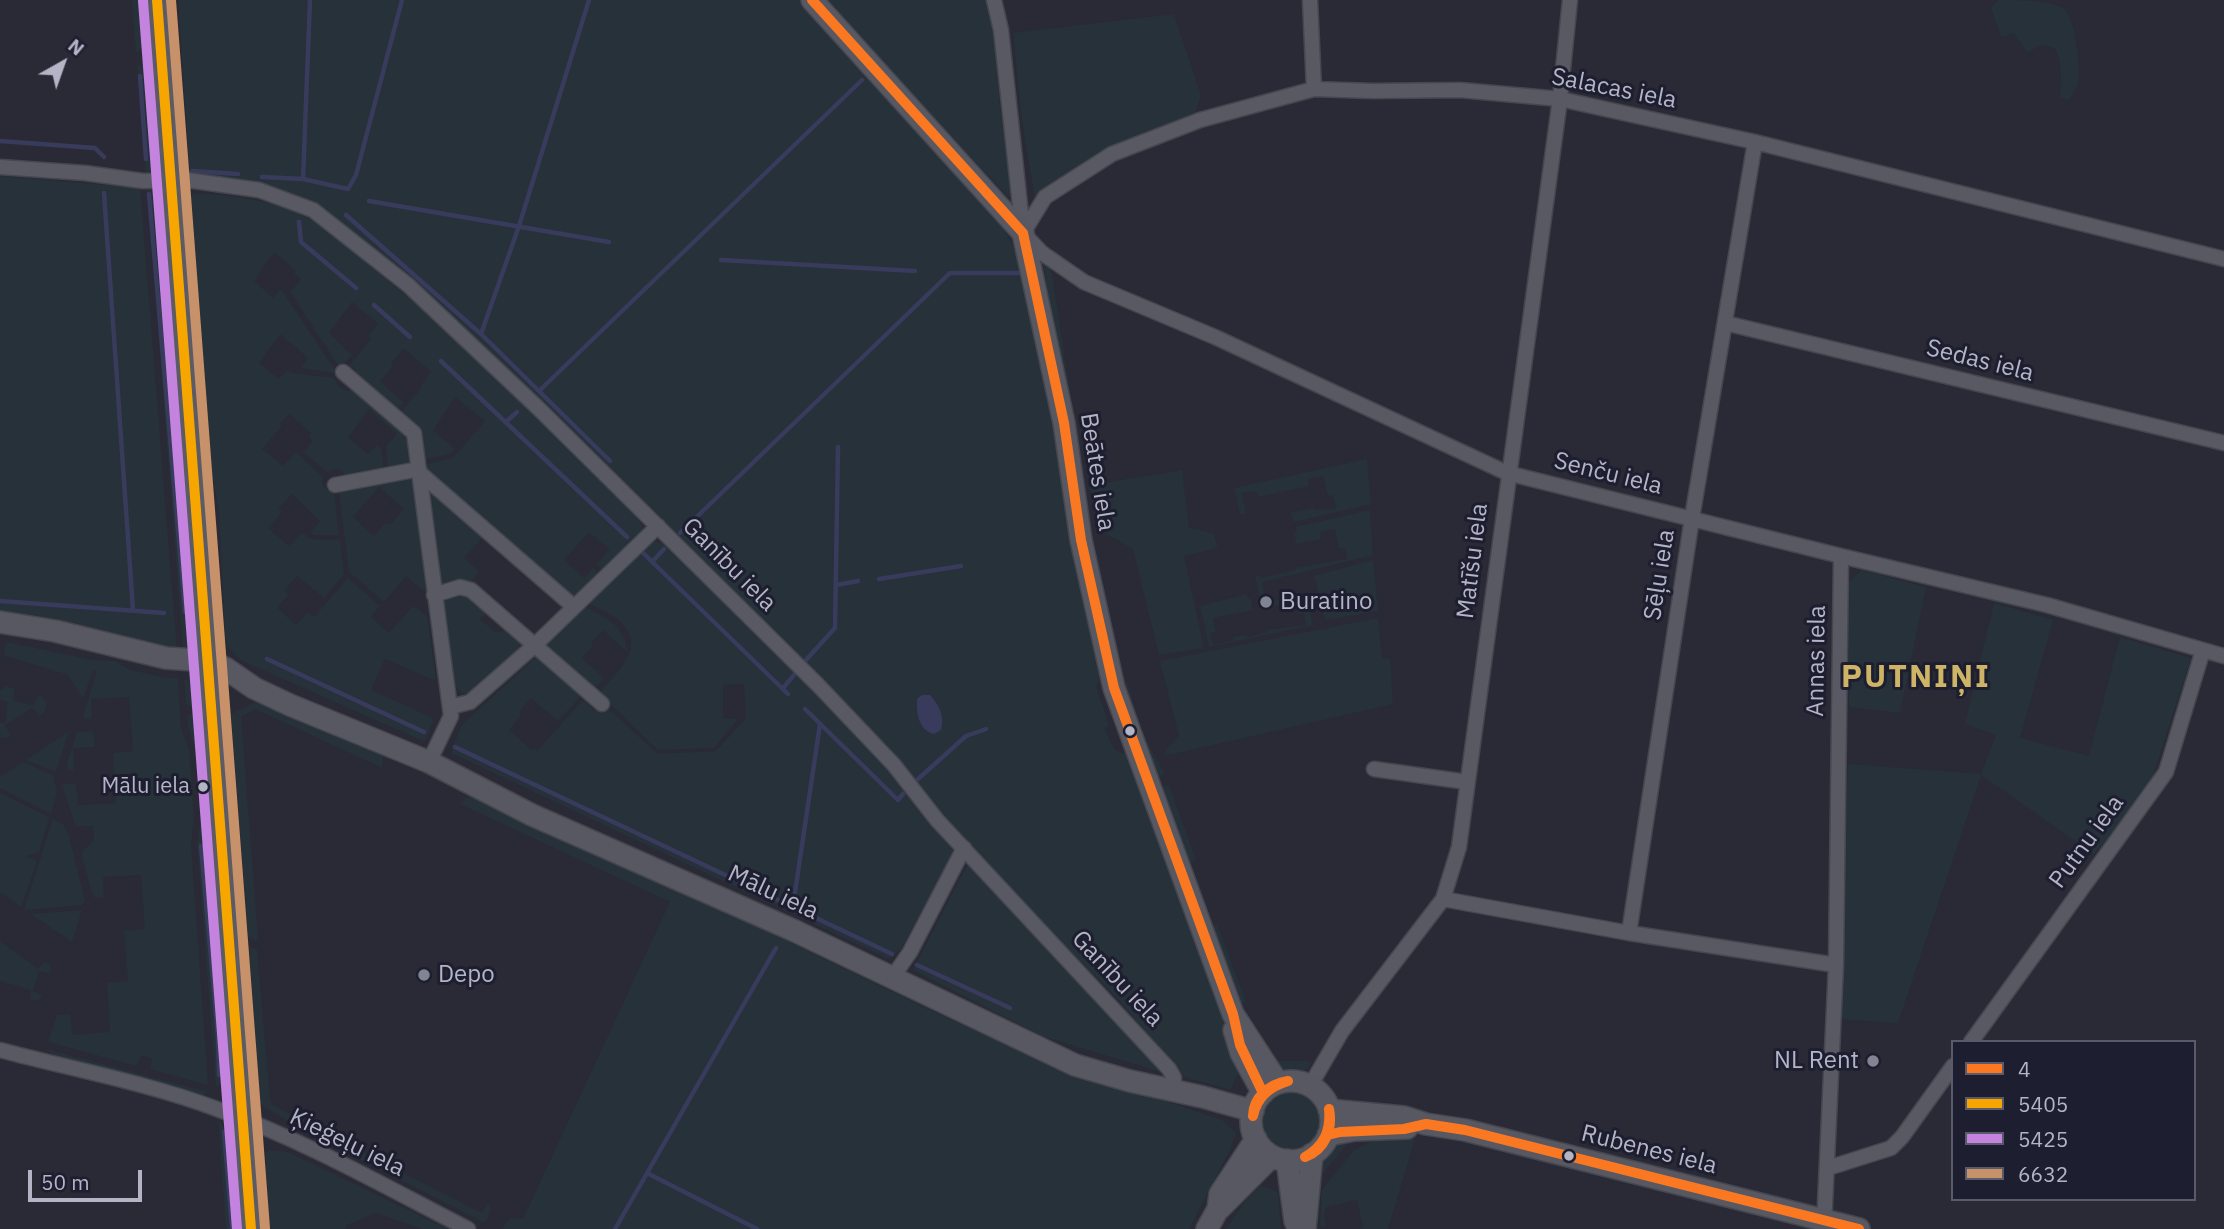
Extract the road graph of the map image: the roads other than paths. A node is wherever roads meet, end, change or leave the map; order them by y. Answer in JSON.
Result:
{"nodes":[{"id":1,"x":157,"y":0,"type":"edge"},
{"id":2,"x":812,"y":0,"type":"edge"},
{"id":3,"x":994,"y":0,"type":"edge"},
{"id":4,"x":1310,"y":0,"type":"edge"},
{"id":5,"x":1570,"y":0,"type":"edge"},
{"id":6,"x":1314,"y":89,"type":"junction"},
{"id":7,"x":1560,"y":99,"type":"junction"},
{"id":8,"x":1755,"y":142,"type":"junction"},
{"id":9,"x":0,"y":167,"type":"edge"},
{"id":10,"x":173,"y":182,"type":"junction"},
{"id":11,"x":1023,"y":233,"type":"junction"},
{"id":12,"x":2224,"y":259,"type":"edge"},
{"id":13,"x":1725,"y":323,"type":"junction"},
{"id":14,"x":343,"y":372,"type":"dead end"},
{"id":15,"x":2224,"y":443,"type":"edge"},
{"id":16,"x":420,"y":471,"type":"junction"},
{"id":17,"x":1507,"y":472,"type":"junction"},
{"id":18,"x":335,"y":485,"type":"dead end"},
{"id":19,"x":1692,"y":518,"type":"junction"},
{"id":20,"x":658,"y":526,"type":"junction"},
{"id":21,"x":1841,"y":556,"type":"junction"},
{"id":22,"x":434,"y":595,"type":"junction"},
{"id":23,"x":573,"y":606,"type":"junction"},
{"id":24,"x":0,"y":622,"type":"edge"},
{"id":25,"x":535,"y":645,"type":"junction"},
{"id":26,"x":2203,"y":650,"type":"junction"},
{"id":27,"x":2224,"y":656,"type":"edge"},
{"id":28,"x":209,"y":661,"type":"junction"},
{"id":29,"x":602,"y":704,"type":"dead end"},
{"id":30,"x":450,"y":707,"type":"junction"},
{"id":31,"x":429,"y":762,"type":"junction"},
{"id":32,"x":1374,"y":769,"type":"dead end"},
{"id":33,"x":1467,"y":782,"type":"junction"},
{"id":34,"x":964,"y":848,"type":"junction"},
{"id":35,"x":1443,"y":900,"type":"junction"},
{"id":36,"x":1629,"y":933,"type":"junction"},
{"id":37,"x":1836,"y":965,"type":"junction"},
{"id":38,"x":892,"y":978,"type":"junction"},
{"id":39,"x":1972,"y":1040,"type":"edge"},
{"id":40,"x":0,"y":1050,"type":"edge"},
{"id":41,"x":1951,"y":1069,"type":"edge"},
{"id":42,"x":1310,"y":1086,"type":"junction"},
{"id":43,"x":1173,"y":1090,"type":"junction"},
{"id":44,"x":1265,"y":1096,"type":"junction"},
{"id":45,"x":1329,"y":1110,"type":"junction"},
{"id":46,"x":243,"y":1118,"type":"junction"},
{"id":47,"x":1426,"y":1124,"type":"junction"},
{"id":48,"x":1328,"y":1135,"type":"junction"},
{"id":49,"x":1256,"y":1139,"type":"junction"},
{"id":50,"x":1312,"y":1154,"type":"junction"},
{"id":51,"x":1280,"y":1158,"type":"junction"},
{"id":52,"x":1828,"y":1168,"type":"junction"},
{"id":53,"x":1218,"y":1209,"type":"junction"},
{"id":54,"x":1825,"y":1225,"type":"edge"},
{"id":55,"x":251,"y":1229,"type":"edge"},
{"id":56,"x":468,"y":1229,"type":"edge"},
{"id":57,"x":1207,"y":1229,"type":"edge"},
{"id":58,"x":1299,"y":1229,"type":"edge"},
{"id":59,"x":1305,"y":1229,"type":"edge"},
{"id":60,"x":1859,"y":1229,"type":"edge"}],
"edges":[{"from":1,"to":10,"type":"main road"},
{"from":2,"to":11,"type":"main road","name":"Beātes iela"},
{"from":3,"to":11,"type":"street"},
{"from":4,"to":6,"type":"street"},
{"from":5,"to":7,"type":"street","name":"Matīšu iela"},
{"from":6,"to":7,"type":"street","name":"Salacas iela"},
{"from":6,"to":11,"type":"street","name":"Salacas iela"},
{"from":7,"to":8,"type":"street","name":"Salacas iela"},
{"from":7,"to":17,"type":"street","name":"Matīšu iela"},
{"from":8,"to":12,"type":"street","name":"Salacas iela"},
{"from":8,"to":13,"type":"street","name":"Sēļu iela"},
{"from":9,"to":10,"type":"street"},
{"from":10,"to":20,"type":"street","name":"Ganību iela"},
{"from":10,"to":28,"type":"main road"},
{"from":11,"to":17,"type":"street","name":"Senču iela"},
{"from":11,"to":44,"type":"main road","name":"Beātes iela"},
{"from":13,"to":15,"type":"street","name":"Sedas iela"},
{"from":13,"to":19,"type":"street","name":"Sēļu iela"},
{"from":14,"to":16,"type":"street"},
{"from":16,"to":18,"type":"street"},
{"from":16,"to":22,"type":"street"},
{"from":16,"to":23,"type":"street"},
{"from":17,"to":19,"type":"street","name":"Senču iela"},
{"from":17,"to":33,"type":"street","name":"Matīšu iela"},
{"from":19,"to":21,"type":"street","name":"Senču iela"},
{"from":19,"to":36,"type":"street","name":"Sēļu iela"},
{"from":20,"to":23,"type":"street"},
{"from":20,"to":34,"type":"street","name":"Ganību iela"},
{"from":21,"to":26,"type":"street","name":"Senču iela"},
{"from":21,"to":37,"type":"street","name":"Annas iela"},
{"from":22,"to":25,"type":"street"},
{"from":22,"to":30,"type":"street"},
{"from":23,"to":25,"type":"street"},
{"from":24,"to":28,"type":"main road","name":"Mālu iela"},
{"from":25,"to":29,"type":"street"},
{"from":25,"to":30,"type":"street"},
{"from":26,"to":27,"type":"street","name":"Senču iela"},
{"from":26,"to":39,"type":"street","name":"Putnu iela"},
{"from":28,"to":31,"type":"main road","name":"Mālu iela"},
{"from":28,"to":46,"type":"main road"},
{"from":30,"to":31,"type":"street"},
{"from":31,"to":38,"type":"main road","name":"Mālu iela"},
{"from":32,"to":33,"type":"street"},
{"from":33,"to":35,"type":"street","name":"Matīšu iela"},
{"from":34,"to":38,"type":"street"},
{"from":34,"to":43,"type":"street","name":"Ganību iela"},
{"from":35,"to":36,"type":"street"},
{"from":35,"to":42,"type":"street","name":"Matīšu iela"},
{"from":36,"to":37,"type":"street"},
{"from":37,"to":52,"type":"street","name":"Annas iela"},
{"from":38,"to":43,"type":"main road","name":"Mālu iela"},
{"from":40,"to":46,"type":"street","name":"Ķieģeļu iela"},
{"from":41,"to":52,"type":"street"},
{"from":42,"to":44,"type":"main road"},
{"from":42,"to":45,"type":"main road"},
{"from":43,"to":44,"type":"main road","name":"Mālu iela"},
{"from":44,"to":49,"type":"main road"},
{"from":45,"to":47,"type":"main road","name":"Rubenes iela"},
{"from":45,"to":48,"type":"main road"},
{"from":46,"to":55,"type":"main road"},
{"from":46,"to":56,"type":"street","name":"Ķieģeļu iela"},
{"from":47,"to":48,"type":"main road","name":"Rubenes iela"},
{"from":47,"to":54,"type":"main road","name":"Rubenes iela"},
{"from":48,"to":50,"type":"main road"},
{"from":49,"to":51,"type":"main road"},
{"from":49,"to":53,"type":"main road"},
{"from":50,"to":51,"type":"main road"},
{"from":50,"to":59,"type":"main road"},
{"from":51,"to":53,"type":"main road"},
{"from":51,"to":58,"type":"main road"},
{"from":52,"to":54,"type":"street","name":"Annas iela"},
{"from":53,"to":57,"type":"main road"},
{"from":54,"to":60,"type":"main road","name":"Rubenes iela"}]}
